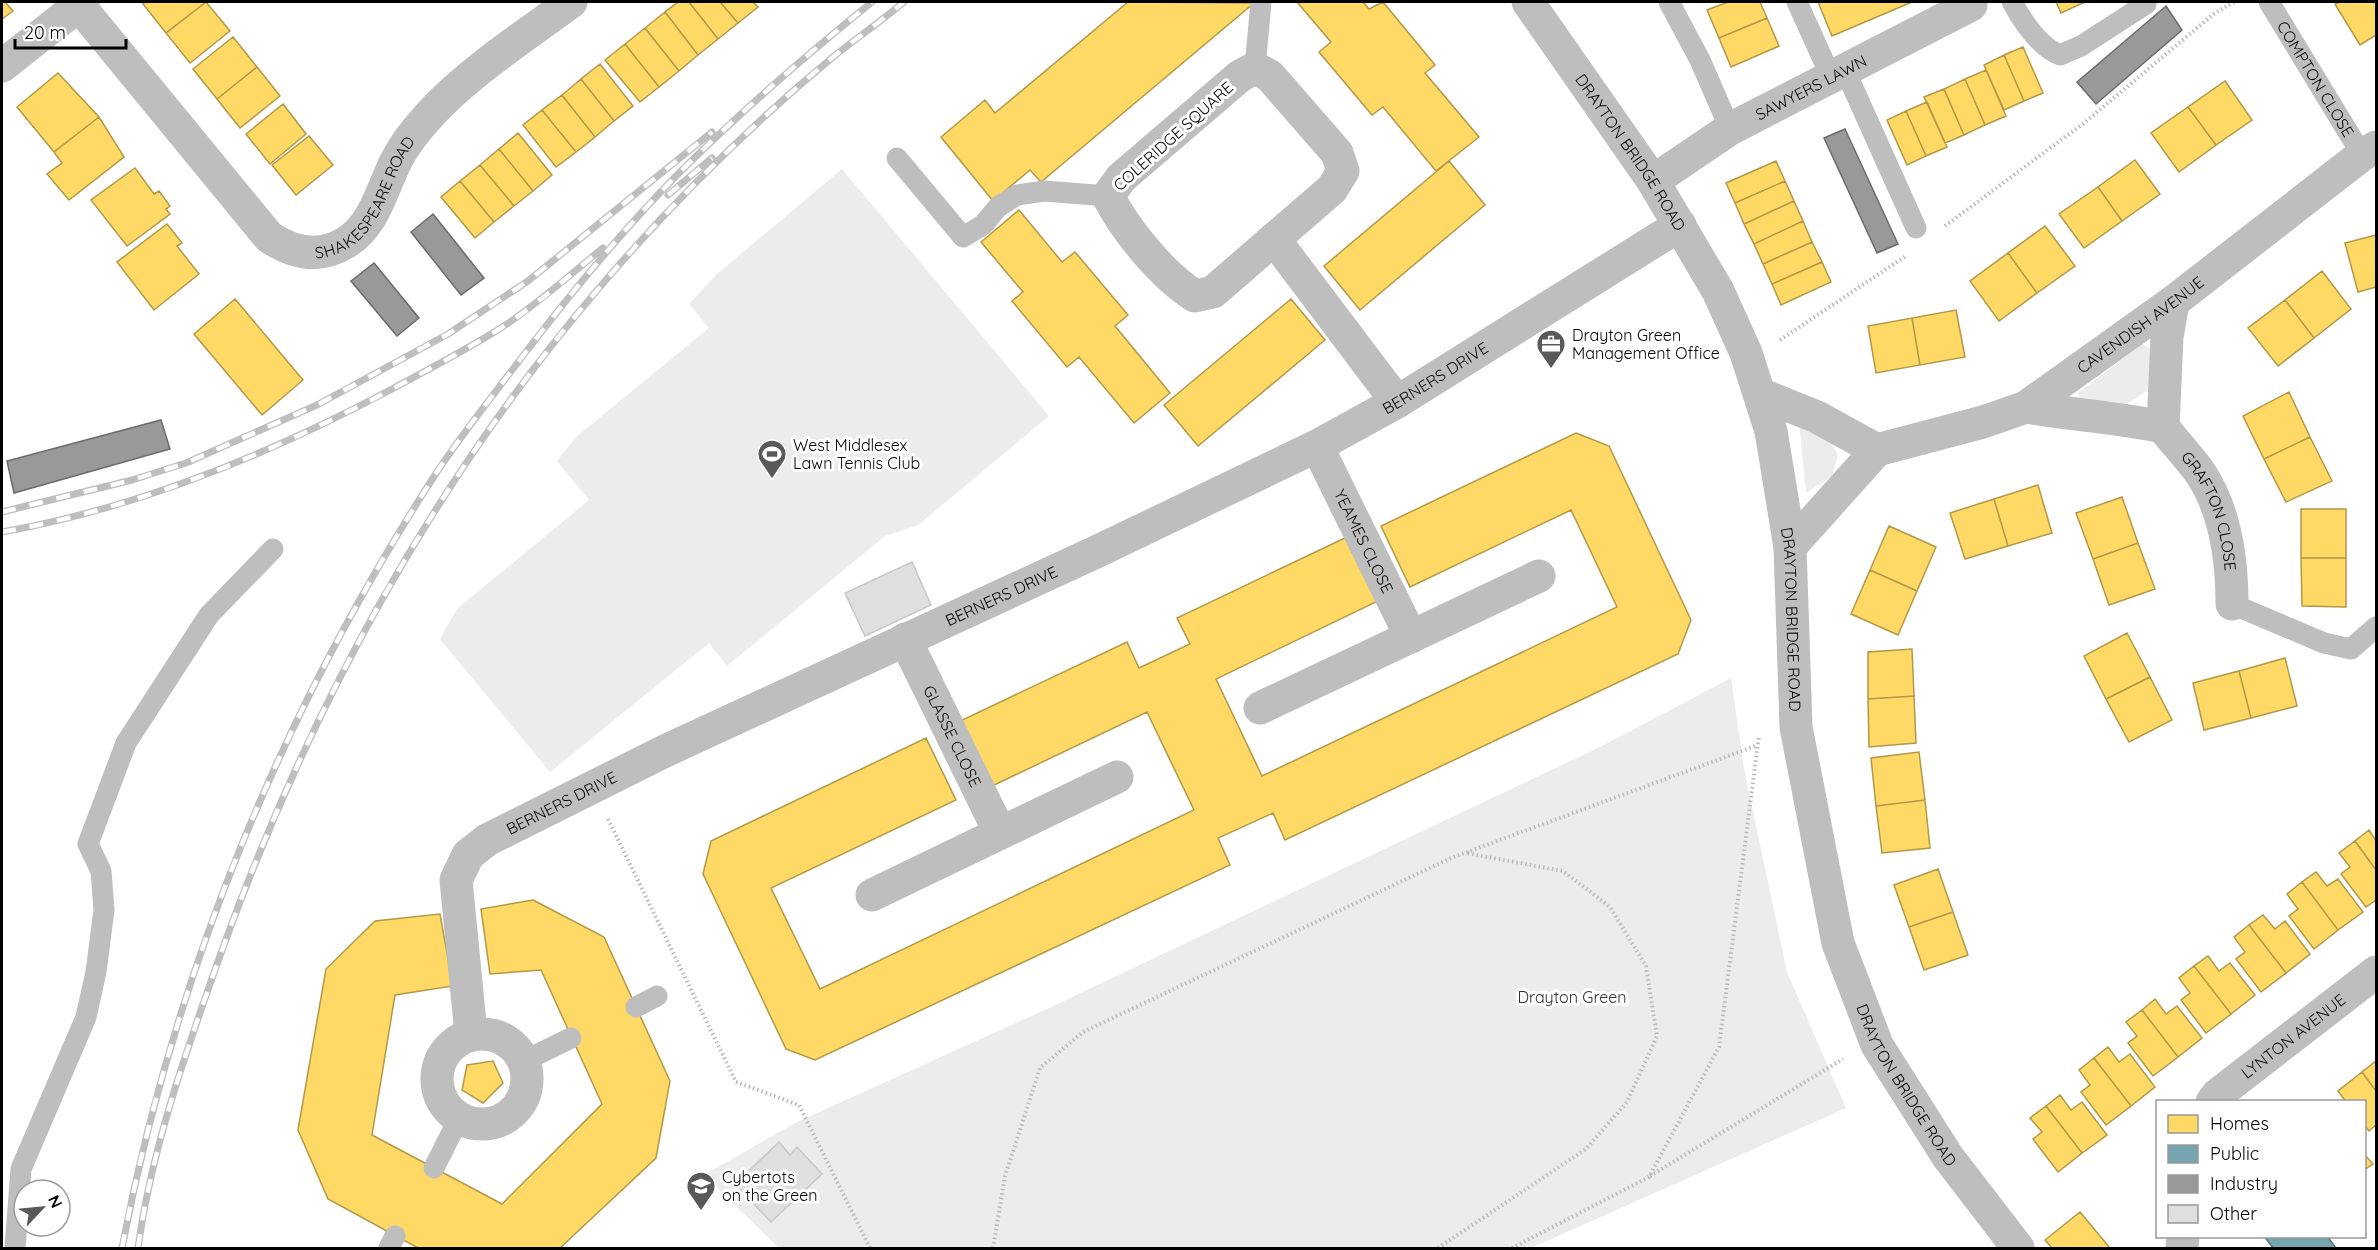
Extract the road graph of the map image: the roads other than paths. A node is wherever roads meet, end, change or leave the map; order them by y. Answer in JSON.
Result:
{"nodes":[{"id":1,"x":571,"y":2,"type":"edge"},
{"id":2,"x":1261,"y":2,"type":"edge"},
{"id":3,"x":1528,"y":2,"type":"edge"},
{"id":4,"x":1669,"y":2,"type":"edge"},
{"id":5,"x":1797,"y":2,"type":"edge"},
{"id":6,"x":2012,"y":2,"type":"edge"},
{"id":7,"x":2269,"y":2,"type":"edge"},
{"id":8,"x":79,"y":3,"type":"edge"},
{"id":9,"x":1974,"y":3,"type":"edge"},
{"id":10,"x":2146,"y":4,"type":"dead end"},
{"id":11,"x":2,"y":66,"type":"edge"},
{"id":12,"x":1256,"y":68,"type":"junction"},
{"id":13,"x":1838,"y":74,"type":"junction"},
{"id":14,"x":1730,"y":129,"type":"junction"},
{"id":15,"x":2369,"y":151,"type":"edge"},
{"id":16,"x":897,"y":158,"type":"dead end"},
{"id":17,"x":1653,"y":181,"type":"junction"},
{"id":18,"x":1107,"y":196,"type":"junction"},
{"id":19,"x":1680,"y":225,"type":"junction"},
{"id":20,"x":1916,"y":228,"type":"dead end"},
{"id":21,"x":1274,"y":239,"type":"junction"},
{"id":22,"x":2173,"y":302,"type":"junction"},
{"id":23,"x":1760,"y":394,"type":"junction"},
{"id":24,"x":1397,"y":402,"type":"junction"},
{"id":25,"x":2026,"y":407,"type":"junction"},
{"id":26,"x":2163,"y":427,"type":"junction"},
{"id":27,"x":1317,"y":446,"type":"junction"},
{"id":28,"x":1877,"y":450,"type":"junction"},
{"id":29,"x":1790,"y":547,"type":"junction"},
{"id":30,"x":273,"y":549,"type":"dead end"},
{"id":31,"x":1539,"y":576,"type":"dead end"},
{"id":32,"x":2232,"y":603,"type":"joint"},
{"id":33,"x":2376,"y":627,"type":"edge"},
{"id":34,"x":1410,"y":637,"type":"junction"},
{"id":35,"x":905,"y":639,"type":"junction"},
{"id":36,"x":1260,"y":708,"type":"dead end"},
{"id":37,"x":1117,"y":777,"type":"dead end"},
{"id":38,"x":1000,"y":833,"type":"junction"},
{"id":39,"x":872,"y":896,"type":"dead end"},
{"id":40,"x":2376,"y":972,"type":"edge"},
{"id":41,"x":657,"y":996,"type":"dead end"},
{"id":42,"x":636,"y":1006,"type":"dead end"},
{"id":43,"x":471,"y":1034,"type":"junction"},
{"id":44,"x":571,"y":1038,"type":"dead end"},
{"id":45,"x":524,"y":1061,"type":"junction"},
{"id":46,"x":2213,"y":1100,"type":"edge"},
{"id":47,"x":459,"y":1119,"type":"junction"},
{"id":48,"x":434,"y":1168,"type":"dead end"},
{"id":49,"x":15,"y":1248,"type":"edge"},
{"id":50,"x":2018,"y":1248,"type":"edge"}],
"edges":[{"from":1,"to":8,"type":"street","name":"SHAKESPEARE ROAD"},
{"from":2,"to":12,"type":"lane"},
{"from":3,"to":17,"type":"street","name":"DRAYTON BRIDGE ROAD"},
{"from":4,"to":14,"type":"lane"},
{"from":5,"to":13,"type":"lane"},
{"from":6,"to":10,"type":"lane"},
{"from":7,"to":15,"type":"lane","name":"COMPTON CLOSE"},
{"from":8,"to":11,"type":"street"},
{"from":9,"to":13,"type":"street","name":"SAWYERS LAWN"},
{"from":12,"to":18,"type":"street","name":"COLERIDGE SQUARE"},
{"from":12,"to":21,"type":"street","name":"COLERIDGE SQUARE"},
{"from":13,"to":14,"type":"street","name":"SAWYERS LAWN"},
{"from":13,"to":20,"type":"lane"},
{"from":14,"to":17,"type":"street","name":"SAWYERS LAWN"},
{"from":15,"to":22,"type":"street","name":"CAVENDISH AVENUE"},
{"from":16,"to":18,"type":"lane"},
{"from":17,"to":19,"type":"street","name":"DRAYTON BRIDGE ROAD"},
{"from":18,"to":21,"type":"street","name":"COLERIDGE SQUARE"},
{"from":19,"to":23,"type":"street","name":"DRAYTON BRIDGE ROAD"},
{"from":19,"to":24,"type":"street","name":"BERNERS DRIVE"},
{"from":21,"to":24,"type":"street"},
{"from":22,"to":25,"type":"street","name":"CAVENDISH AVENUE"},
{"from":22,"to":26,"type":"street"},
{"from":23,"to":28,"type":"street"},
{"from":23,"to":29,"type":"street","name":"DRAYTON BRIDGE ROAD"},
{"from":24,"to":27,"type":"street","name":"BERNERS DRIVE"},
{"from":25,"to":26,"type":"street"},
{"from":25,"to":28,"type":"street","name":"CAVENDISH AVENUE"},
{"from":26,"to":32,"type":"street","name":"GRAFTON CLOSE"},
{"from":27,"to":34,"type":"street","name":"YEAMES CLOSE"},
{"from":27,"to":35,"type":"street","name":"BERNERS DRIVE"},
{"from":28,"to":29,"type":"street"},
{"from":29,"to":50,"type":"street","name":"DRAYTON BRIDGE ROAD"},
{"from":30,"to":49,"type":"lane"},
{"from":31,"to":34,"type":"street"},
{"from":32,"to":33,"type":"lane"},
{"from":34,"to":36,"type":"street"},
{"from":35,"to":38,"type":"street","name":"GLASSE CLOSE"},
{"from":35,"to":43,"type":"street","name":"BERNERS DRIVE"},
{"from":37,"to":38,"type":"street"},
{"from":38,"to":39,"type":"street"},
{"from":40,"to":46,"type":"street","name":"LYNTON AVENUE"},
{"from":41,"to":42,"type":"lane"},
{"from":43,"to":45,"type":"street"},
{"from":43,"to":47,"type":"street"},
{"from":44,"to":45,"type":"lane"},
{"from":45,"to":47,"type":"street"},
{"from":47,"to":48,"type":"lane"}]}
